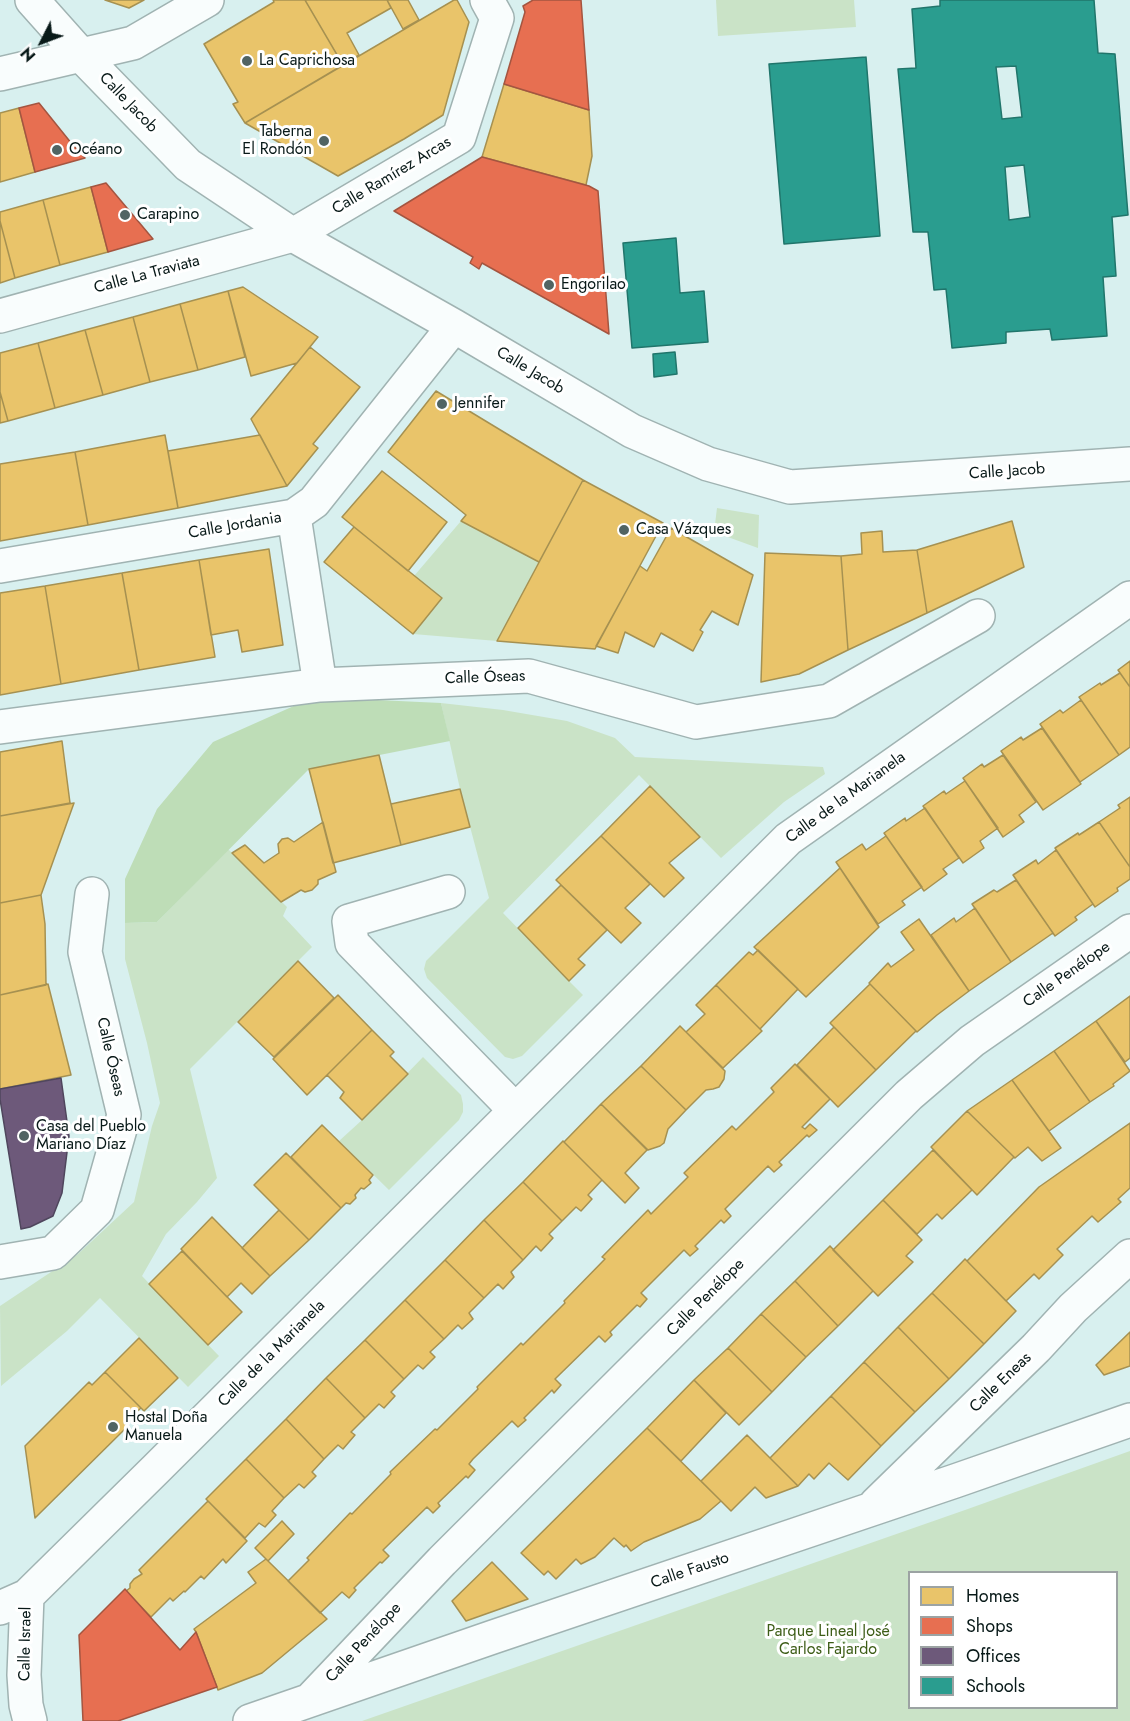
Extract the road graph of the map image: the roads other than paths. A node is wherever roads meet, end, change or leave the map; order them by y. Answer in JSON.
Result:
{"nodes":[{"id":1,"x":32,"y":0,"type":"edge"},
{"id":2,"x":207,"y":0,"type":"edge"},
{"id":3,"x":487,"y":0,"type":"edge"},
{"id":4,"x":81,"y":55,"type":"junction"},
{"id":5,"x":0,"y":74,"type":"edge"},
{"id":6,"x":293,"y":235,"type":"junction"},
{"id":7,"x":0,"y":316,"type":"edge"},
{"id":8,"x":454,"y":326,"type":"junction"},
{"id":9,"x":1130,"y":464,"type":"edge"},
{"id":10,"x":294,"y":516,"type":"junction"},
{"id":11,"x":0,"y":566,"type":"edge"},
{"id":12,"x":1130,"y":598,"type":"edge"},
{"id":13,"x":978,"y":616,"type":"dead end"},
{"id":14,"x":320,"y":685,"type":"junction"},
{"id":15,"x":0,"y":728,"type":"edge"},
{"id":16,"x":448,"y":892,"type":"dead end"},
{"id":17,"x":92,"y":894,"type":"dead end"},
{"id":18,"x":1130,"y":931,"type":"edge"},
{"id":19,"x":515,"y":1110,"type":"junction"},
{"id":20,"x":1130,"y":1256,"type":"edge"},
{"id":21,"x":0,"y":1262,"type":"edge"},
{"id":22,"x":1130,"y":1420,"type":"edge"},
{"id":23,"x":871,"y":1510,"type":"junction"},
{"id":24,"x":13,"y":1602,"type":"edge"},
{"id":25,"x":311,"y":1699,"type":"junction"},
{"id":26,"x":30,"y":1721,"type":"edge"},
{"id":27,"x":250,"y":1721,"type":"edge"}],
"edges":[{"from":1,"to":4,"type":"street","name":"Calle Jacob"},
{"from":2,"to":4,"type":"street"},
{"from":3,"to":6,"type":"street","name":"Calle Ramírez Arcas"},
{"from":4,"to":5,"type":"street"},
{"from":4,"to":6,"type":"street","name":"Calle Jacob"},
{"from":6,"to":7,"type":"street","name":"Calle La Traviata"},
{"from":6,"to":8,"type":"street","name":"Calle Jacob"},
{"from":8,"to":9,"type":"street","name":"Calle Jacob"},
{"from":8,"to":10,"type":"street","name":"Calle Jordania"},
{"from":10,"to":11,"type":"street","name":"Calle Jordania"},
{"from":10,"to":14,"type":"street"},
{"from":12,"to":19,"type":"street","name":"Calle de la Marianela"},
{"from":13,"to":14,"type":"street","name":"Calle Óseas"},
{"from":14,"to":15,"type":"street","name":"Calle Óseas"},
{"from":16,"to":19,"type":"street"},
{"from":17,"to":21,"type":"street","name":"Calle Óseas"},
{"from":18,"to":25,"type":"street","name":"Calle Penélope"},
{"from":19,"to":24,"type":"street","name":"Calle de la Marianela"},
{"from":20,"to":23,"type":"street","name":"Calle Eneas"},
{"from":22,"to":23,"type":"street","name":"Calle Fausto"},
{"from":23,"to":25,"type":"street","name":"Calle Fausto"},
{"from":24,"to":26,"type":"street","name":"Calle Israel"},
{"from":25,"to":27,"type":"street","name":"Calle Fausto"}]}
